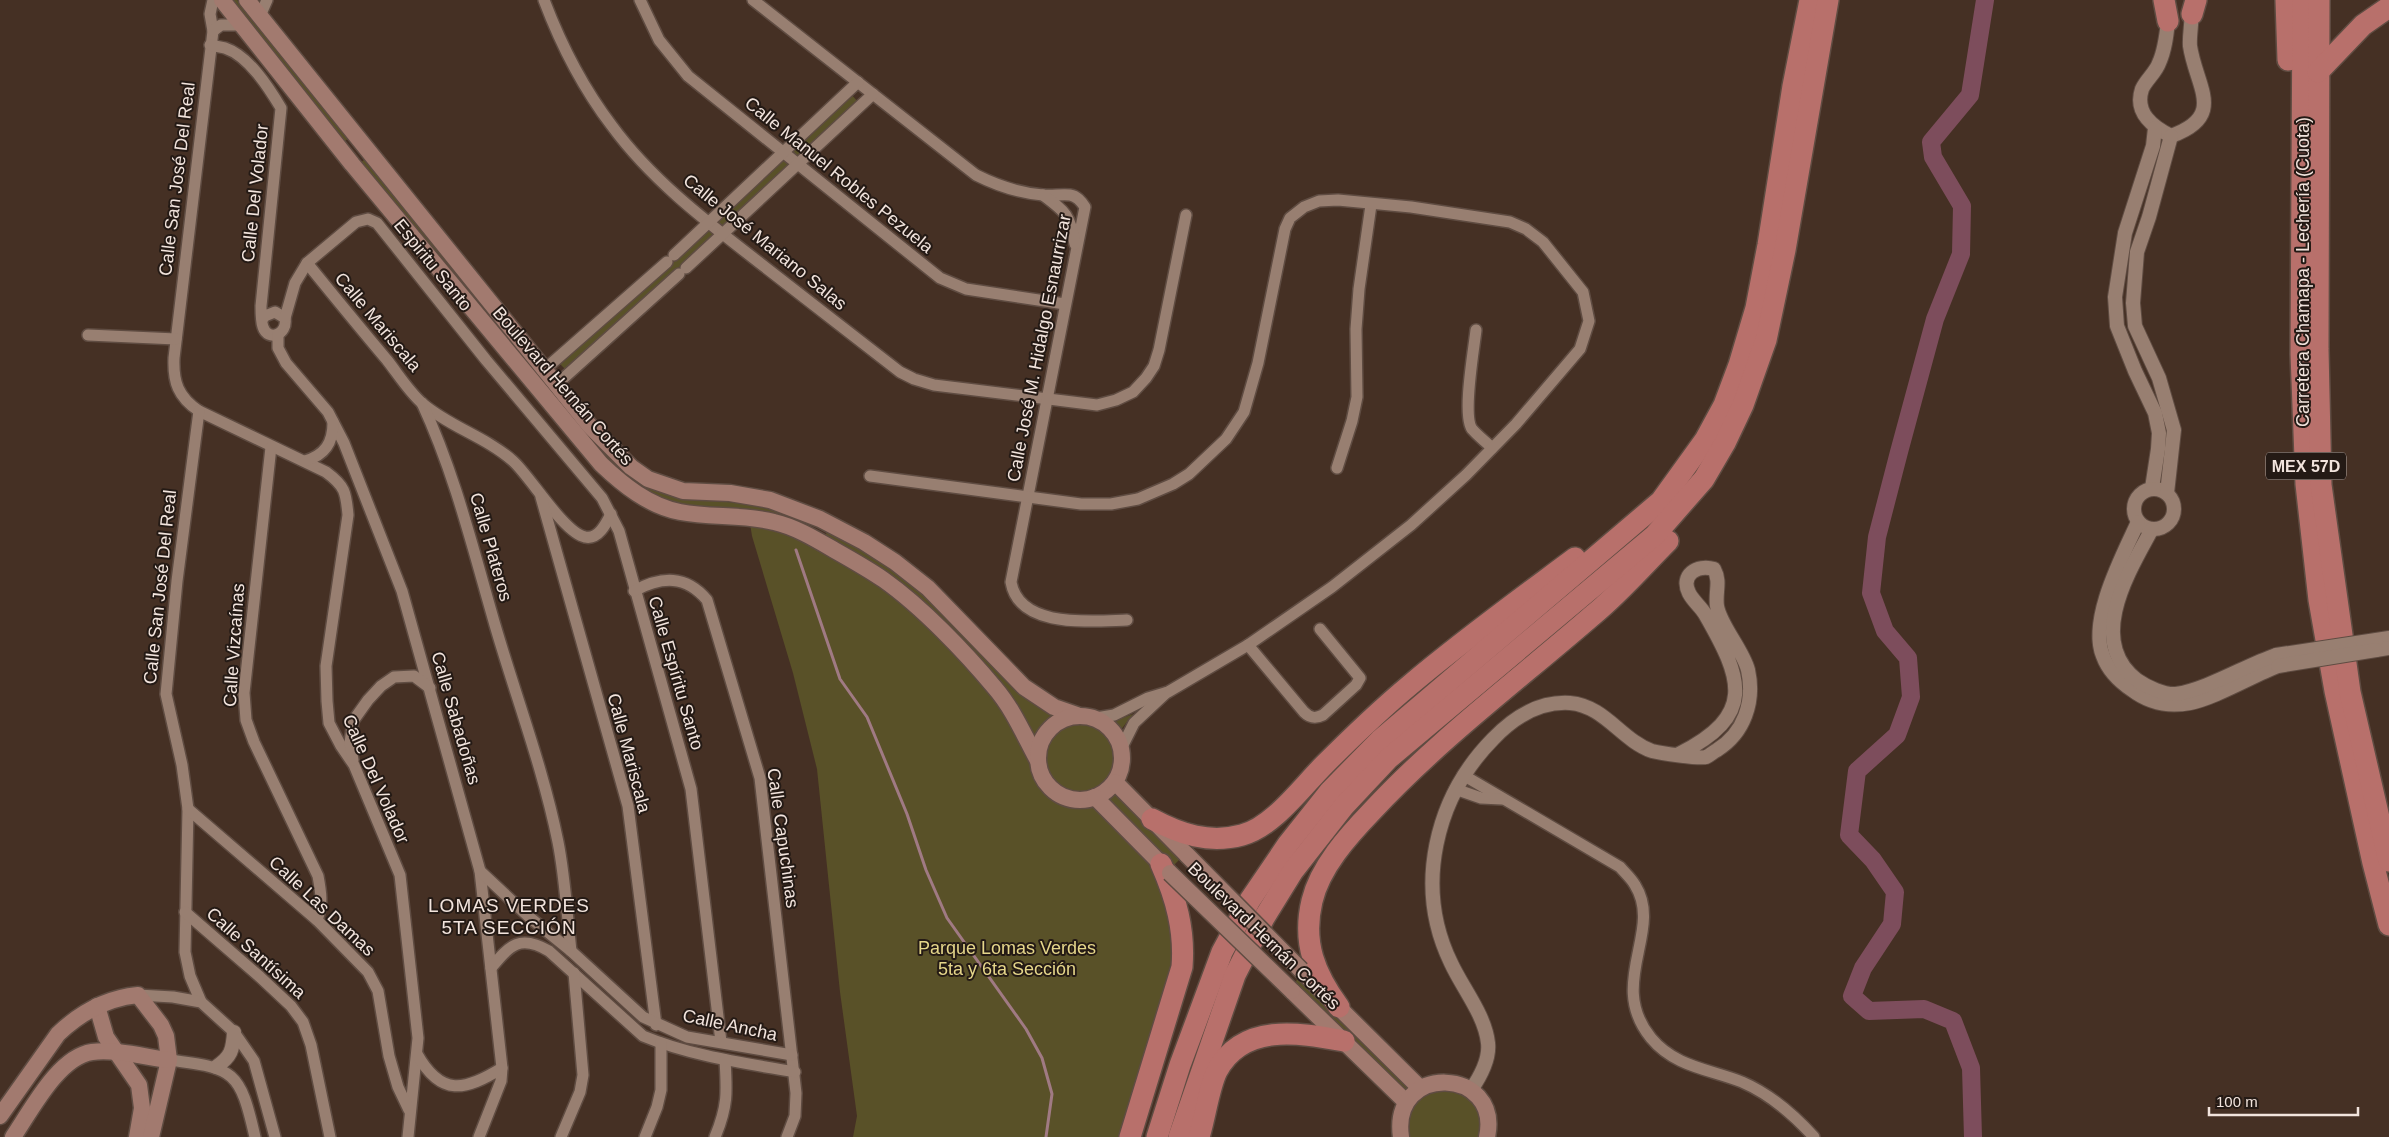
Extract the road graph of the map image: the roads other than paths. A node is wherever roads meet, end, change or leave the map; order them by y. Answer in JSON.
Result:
{"nodes":[{"id":1,"x":212,"y":0,"type":"edge"},
{"id":2,"x":222,"y":0,"type":"edge"},
{"id":3,"x":247,"y":0,"type":"edge"},
{"id":4,"x":267,"y":0,"type":"edge"},
{"id":5,"x":544,"y":0,"type":"edge"},
{"id":6,"x":640,"y":0,"type":"edge"},
{"id":7,"x":753,"y":0,"type":"edge"},
{"id":8,"x":1810,"y":0,"type":"edge"},
{"id":9,"x":1828,"y":0,"type":"edge"},
{"id":10,"x":2164,"y":0,"type":"edge"},
{"id":11,"x":2170,"y":0,"type":"edge"},
{"id":12,"x":2286,"y":0,"type":"edge"},
{"id":13,"x":2303,"y":0,"type":"edge"},
{"id":14,"x":2319,"y":0,"type":"edge"},
{"id":15,"x":2193,"y":5,"type":"edge"},
{"id":16,"x":2389,"y":7,"type":"edge"},
{"id":17,"x":260,"y":16,"type":"junction"},
{"id":18,"x":2168,"y":21,"type":"junction"},
{"id":19,"x":241,"y":25,"type":"junction"},
{"id":20,"x":212,"y":31,"type":"junction"},
{"id":21,"x":210,"y":46,"type":"junction"},
{"id":22,"x":2318,"y":72,"type":"junction"},
{"id":23,"x":858,"y":82,"type":"junction"},
{"id":24,"x":1802,"y":88,"type":"junction"},
{"id":25,"x":873,"y":94,"type":"junction"},
{"id":26,"x":2155,"y":128,"type":"junction"},
{"id":27,"x":356,"y":136,"type":"junction"},
{"id":28,"x":2172,"y":136,"type":"junction"},
{"id":29,"x":339,"y":148,"type":"junction"},
{"id":30,"x":368,"y":152,"type":"junction"},
{"id":31,"x":783,"y":152,"type":"junction"},
{"id":32,"x":352,"y":164,"type":"junction"},
{"id":33,"x":798,"y":165,"type":"junction"},
{"id":34,"x":1043,"y":195,"type":"junction"},
{"id":35,"x":2303,"y":204,"type":"junction"},
{"id":36,"x":1371,"y":205,"type":"junction"},
{"id":37,"x":1186,"y":215,"type":"dead end"},
{"id":38,"x":709,"y":223,"type":"junction"},
{"id":39,"x":723,"y":235,"type":"junction"},
{"id":40,"x":1075,"y":248,"type":"junction"},
{"id":41,"x":1777,"y":248,"type":"junction"},
{"id":42,"x":307,"y":263,"type":"junction"},
{"id":43,"x":645,"y":282,"type":"junction"},
{"id":44,"x":656,"y":295,"type":"junction"},
{"id":45,"x":1065,"y":304,"type":"junction"},
{"id":46,"x":285,"y":318,"type":"junction"},
{"id":47,"x":262,"y":320,"type":"junction"},
{"id":48,"x":1476,"y":330,"type":"dead end"},
{"id":49,"x":88,"y":335,"type":"dead end"},
{"id":50,"x":278,"y":335,"type":"junction"},
{"id":51,"x":176,"y":339,"type":"junction"},
{"id":52,"x":486,"y":360,"type":"joint"},
{"id":53,"x":1739,"y":365,"type":"junction"},
{"id":54,"x":544,"y":370,"type":"junction"},
{"id":55,"x":556,"y":385,"type":"junction"},
{"id":56,"x":1046,"y":400,"type":"junction"},
{"id":57,"x":422,"y":403,"type":"junction"},
{"id":58,"x":199,"y":411,"type":"junction"},
{"id":59,"x":333,"y":421,"type":"junction"},
{"id":60,"x":271,"y":447,"type":"junction"},
{"id":61,"x":1492,"y":448,"type":"junction"},
{"id":62,"x":305,"y":461,"type":"junction"},
{"id":63,"x":1337,"y":468,"type":"dead end"},
{"id":64,"x":870,"y":476,"type":"dead end"},
{"id":65,"x":1704,"y":479,"type":"junction"},
{"id":66,"x":2152,"y":488,"type":"junction"},
{"id":67,"x":2167,"y":493,"type":"junction"},
{"id":68,"x":1027,"y":496,"type":"junction"},
{"id":69,"x":541,"y":497,"type":"junction"},
{"id":70,"x":611,"y":514,"type":"junction"},
{"id":71,"x":808,"y":514,"type":"junction"},
{"id":72,"x":826,"y":522,"type":"junction"},
{"id":73,"x":2138,"y":522,"type":"junction"},
{"id":74,"x":2152,"y":529,"type":"junction"},
{"id":75,"x":800,"y":532,"type":"junction"},
{"id":76,"x":817,"y":540,"type":"junction"},
{"id":77,"x":634,"y":591,"type":"junction"},
{"id":78,"x":1127,"y":620,"type":"dead end"},
{"id":79,"x":1320,"y":629,"type":"dead end"},
{"id":80,"x":2382,"y":644,"type":"edge"},
{"id":81,"x":1248,"y":645,"type":"junction"},
{"id":82,"x":2277,"y":660,"type":"junction"},
{"id":83,"x":430,"y":688,"type":"junction"},
{"id":84,"x":1138,"y":710,"type":"junction"},
{"id":85,"x":1077,"y":715,"type":"junction"},
{"id":86,"x":1096,"y":718,"type":"junction"},
{"id":87,"x":1122,"y":749,"type":"junction"},
{"id":88,"x":1679,"y":754,"type":"junction"},
{"id":89,"x":1037,"y":759,"type":"junction"},
{"id":90,"x":354,"y":765,"type":"junction"},
{"id":91,"x":1463,"y":775,"type":"junction"},
{"id":92,"x":1115,"y":782,"type":"junction"},
{"id":93,"x":1456,"y":789,"type":"junction"},
{"id":94,"x":1095,"y":797,"type":"junction"},
{"id":95,"x":1502,"y":799,"type":"junction"},
{"id":96,"x":188,"y":809,"type":"junction"},
{"id":97,"x":1152,"y":819,"type":"junction"},
{"id":98,"x":2389,"y":861,"type":"edge"},
{"id":99,"x":1166,"y":868,"type":"junction"},
{"id":100,"x":480,"y":871,"type":"junction"},
{"id":101,"x":185,"y":912,"type":"junction"},
{"id":102,"x":317,"y":920,"type":"junction"},
{"id":103,"x":2389,"y":925,"type":"edge"},
{"id":104,"x":571,"y":951,"type":"junction"},
{"id":105,"x":491,"y":968,"type":"junction"},
{"id":106,"x":574,"y":973,"type":"junction"},
{"id":107,"x":138,"y":995,"type":"junction"},
{"id":108,"x":201,"y":1002,"type":"junction"},
{"id":109,"x":97,"y":1006,"type":"junction"},
{"id":110,"x":1339,"y":1007,"type":"junction"},
{"id":111,"x":656,"y":1025,"type":"junction"},
{"id":112,"x":234,"y":1032,"type":"junction"},
{"id":113,"x":1344,"y":1041,"type":"junction"},
{"id":114,"x":721,"y":1042,"type":"junction"},
{"id":115,"x":661,"y":1043,"type":"junction"},
{"id":116,"x":117,"y":1053,"type":"junction"},
{"id":117,"x":417,"y":1054,"type":"junction"},
{"id":118,"x":792,"y":1055,"type":"junction"},
{"id":119,"x":169,"y":1060,"type":"junction"},
{"id":120,"x":725,"y":1060,"type":"junction"},
{"id":121,"x":216,"y":1067,"type":"junction"},
{"id":122,"x":502,"y":1068,"type":"junction"},
{"id":123,"x":795,"y":1072,"type":"junction"},
{"id":124,"x":1420,"y":1088,"type":"junction"},
{"id":125,"x":1471,"y":1090,"type":"junction"},
{"id":126,"x":1406,"y":1102,"type":"junction"},
{"id":127,"x":410,"y":1111,"type":"junction"},
{"id":128,"x":0,"y":1116,"type":"edge"},
{"id":129,"x":13,"y":1137,"type":"edge"},
{"id":130,"x":137,"y":1137,"type":"edge"},
{"id":131,"x":151,"y":1137,"type":"edge"},
{"id":132,"x":255,"y":1137,"type":"edge"},
{"id":133,"x":275,"y":1137,"type":"edge"},
{"id":134,"x":330,"y":1137,"type":"edge"},
{"id":135,"x":408,"y":1137,"type":"edge"},
{"id":136,"x":479,"y":1137,"type":"edge"},
{"id":137,"x":561,"y":1137,"type":"edge"},
{"id":138,"x":645,"y":1137,"type":"edge"},
{"id":139,"x":715,"y":1137,"type":"edge"},
{"id":140,"x":787,"y":1137,"type":"edge"},
{"id":141,"x":1130,"y":1137,"type":"edge"},
{"id":142,"x":1157,"y":1137,"type":"edge"},
{"id":143,"x":1179,"y":1137,"type":"edge"},
{"id":144,"x":1199,"y":1137,"type":"edge"},
{"id":145,"x":1401,"y":1137,"type":"edge"},
{"id":146,"x":1487,"y":1137,"type":"edge"},
{"id":147,"x":1814,"y":1137,"type":"edge"}],
"edges":[{"from":1,"to":20,"type":"street","name":"Calle San José Del Real"},
{"from":2,"to":19,"type":"main road","name":"Boulevard Hernán Cortés"},
{"from":3,"to":17,"type":"main road","name":"Boulevard Hernán Cortés"},
{"from":4,"to":17,"type":"street"},
{"from":5,"to":38,"type":"street","name":"Calle José Mariano Salas"},
{"from":6,"to":31,"type":"street","name":"Calle Manuel Robles Pezuela"},
{"from":7,"to":23,"type":"street","name":"Calle José M. Hidalgo Esnaurrizar"},
{"from":8,"to":24,"type":"highway"},
{"from":9,"to":24,"type":"highway"},
{"from":10,"to":18,"type":"highway"},
{"from":11,"to":18,"type":"street"},
{"from":12,"to":35,"type":"highway"},
{"from":13,"to":35,"type":"highway","name":"Carretera Chamapa - Lechería (Cuota)","number":"MEX 57D"},
{"from":14,"to":22,"type":"highway","name":"Carretera Chamapa - Lechería (Cuota)","number":"MEX 57D"},
{"from":15,"to":28,"type":"street"},
{"from":16,"to":22,"type":"highway"},
{"from":17,"to":27,"type":"main road","name":"Boulevard Hernán Cortés"},
{"from":18,"to":26,"type":"street"},
{"from":19,"to":20,"type":"street"},
{"from":19,"to":29,"type":"main road","name":"Boulevard Hernán Cortés"},
{"from":20,"to":21,"type":"street","name":"Calle San José Del Real"},
{"from":21,"to":47,"type":"street","name":"Calle Del Volador"},
{"from":21,"to":51,"type":"street","name":"Calle San José Del Real"},
{"from":22,"to":98,"type":"highway","name":"Carretera Chamapa - Lechería (Cuota)","number":"MEX 57D"},
{"from":23,"to":25,"type":"street","name":"Calle José M. Hidalgo Esnaurrizar"},
{"from":23,"to":31,"type":"street"},
{"from":24,"to":41,"type":"highway"},
{"from":25,"to":33,"type":"street"},
{"from":25,"to":34,"type":"street","name":"Calle José M. Hidalgo Esnaurrizar"},
{"from":26,"to":28,"type":"street"},
{"from":26,"to":66,"type":"street"},
{"from":27,"to":29,"type":"main road"},
{"from":27,"to":30,"type":"main road","name":"Boulevard Hernán Cortés"},
{"from":28,"to":67,"type":"street"},
{"from":29,"to":32,"type":"main road","name":"Boulevard Hernán Cortés"},
{"from":30,"to":32,"type":"main road"},
{"from":30,"to":54,"type":"main road","name":"Boulevard Hernán Cortés"},
{"from":31,"to":33,"type":"street","name":"Calle Manuel Robles Pezuela"},
{"from":31,"to":38,"type":"street"},
{"from":32,"to":75,"type":"main road","name":"Boulevard Hernán Cortés"},
{"from":33,"to":39,"type":"street"},
{"from":33,"to":45,"type":"street","name":"Calle Manuel Robles Pezuela"},
{"from":34,"to":40,"type":"street"},
{"from":34,"to":40,"type":"street","name":"Calle José M. Hidalgo Esnaurrizar"},
{"from":35,"to":103,"type":"highway","name":"Carretera Chamapa - Lechería (Cuota)","number":"MEX 57D"},
{"from":36,"to":61,"type":"street"},
{"from":36,"to":63,"type":"street"},
{"from":36,"to":68,"type":"street"},
{"from":37,"to":56,"type":"street","name":"Calle José Mariano Salas"},
{"from":38,"to":39,"type":"street","name":"Calle José Mariano Salas"},
{"from":38,"to":43,"type":"street"},
{"from":39,"to":44,"type":"street"},
{"from":39,"to":56,"type":"street","name":"Calle José Mariano Salas"},
{"from":40,"to":45,"type":"street","name":"Calle José M. Hidalgo Esnaurrizar"},
{"from":41,"to":53,"type":"highway"},
{"from":41,"to":65,"type":"highway"},
{"from":42,"to":46,"type":"street"},
{"from":42,"to":52,"type":"street","name":"Espiritu Santo"},
{"from":42,"to":57,"type":"street","name":"Calle Mariscala"},
{"from":43,"to":44,"type":"street"},
{"from":43,"to":54,"type":"street"},
{"from":44,"to":55,"type":"street"},
{"from":45,"to":56,"type":"street","name":"Calle José M. Hidalgo Esnaurrizar"},
{"from":46,"to":47,"type":"street"},
{"from":46,"to":50,"type":"street"},
{"from":47,"to":50,"type":"street"},
{"from":48,"to":61,"type":"street"},
{"from":49,"to":51,"type":"street"},
{"from":50,"to":59,"type":"street","name":"Calle Sabadoñas"},
{"from":51,"to":58,"type":"street","name":"Calle San José Del Real"},
{"from":52,"to":70,"type":"street","name":"Calle Espíritu Santo"},
{"from":53,"to":97,"type":"highway"},
{"from":53,"to":142,"type":"highway"},
{"from":54,"to":55,"type":"main road","name":"Boulevard Hernán Cortés"},
{"from":55,"to":71,"type":"main road","name":"Boulevard Hernán Cortés"},
{"from":56,"to":68,"type":"street","name":"Calle José M. Hidalgo Esnaurrizar"},
{"from":57,"to":69,"type":"street"},
{"from":57,"to":104,"type":"street","name":"Calle Plateros"},
{"from":58,"to":60,"type":"street","name":"Calle San José Del Real"},
{"from":58,"to":96,"type":"street","name":"Calle San José Del Real"},
{"from":59,"to":62,"type":"street"},
{"from":59,"to":83,"type":"street","name":"Calle Sabadoñas"},
{"from":60,"to":62,"type":"street","name":"Calle Del Volador"},
{"from":60,"to":102,"type":"street","name":"Calle Vizcaínas"},
{"from":61,"to":81,"type":"street"},
{"from":62,"to":90,"type":"street","name":"Calle Del Volador"},
{"from":64,"to":68,"type":"street"},
{"from":65,"to":110,"type":"highway"},
{"from":65,"to":143,"type":"highway"},
{"from":66,"to":67,"type":"street"},
{"from":66,"to":73,"type":"street"},
{"from":67,"to":74,"type":"street"},
{"from":68,"to":78,"type":"street","name":"Calle José M. Hidalgo Esnaurrizar"},
{"from":69,"to":70,"type":"street"},
{"from":69,"to":111,"type":"street","name":"Calle Mariscala"},
{"from":70,"to":77,"type":"street","name":"Calle Espíritu Santo"},
{"from":71,"to":72,"type":"main road","name":"Boulevard Hernán Cortés"},
{"from":71,"to":75,"type":"main road"},
{"from":72,"to":76,"type":"main road"},
{"from":72,"to":85,"type":"main road","name":"Boulevard Hernán Cortés"},
{"from":73,"to":74,"type":"street"},
{"from":73,"to":82,"type":"street"},
{"from":74,"to":82,"type":"street"},
{"from":75,"to":76,"type":"main road","name":"Boulevard Hernán Cortés"},
{"from":76,"to":89,"type":"main road","name":"Boulevard Hernán Cortés"},
{"from":77,"to":114,"type":"street","name":"Calle Espíritu Santo"},
{"from":77,"to":118,"type":"street","name":"Calle Capuchinas"},
{"from":79,"to":81,"type":"street"},
{"from":80,"to":82,"type":"street","bridge":true},
{"from":81,"to":84,"type":"street"},
{"from":83,"to":90,"type":"street"},
{"from":83,"to":100,"type":"street","name":"Calle Sabadoñas"},
{"from":84,"to":86,"type":"street"},
{"from":84,"to":87,"type":"street"},
{"from":85,"to":86,"type":"main road"},
{"from":85,"to":89,"type":"main road"},
{"from":86,"to":87,"type":"main road"},
{"from":87,"to":92,"type":"main road"},
{"from":88,"to":88,"type":"street"},
{"from":88,"to":91,"type":"street"},
{"from":89,"to":94,"type":"main road"},
{"from":90,"to":117,"type":"street","name":"Calle Del Volador"},
{"from":91,"to":93,"type":"street"},
{"from":91,"to":95,"type":"street"},
{"from":92,"to":94,"type":"main road"},
{"from":92,"to":97,"type":"main road","name":"Boulevard Hernán Cortés"},
{"from":93,"to":95,"type":"street"},
{"from":93,"to":125,"type":"street"},
{"from":94,"to":99,"type":"main road","name":"Boulevard Hernán Cortés"},
{"from":95,"to":147,"type":"street"},
{"from":96,"to":101,"type":"street","name":"Calle San José Del Real"},
{"from":96,"to":102,"type":"street","name":"Calle Las Damas"},
{"from":97,"to":110,"type":"main road","name":"Boulevard Hernán Cortés","bridge":true},
{"from":99,"to":113,"type":"main road","name":"Boulevard Hernán Cortés","bridge":true},
{"from":99,"to":141,"type":"highway"},
{"from":100,"to":104,"type":"street","name":"Calle Ancha"},
{"from":100,"to":105,"type":"street","name":"Calle Sabadoñas"},
{"from":101,"to":108,"type":"street","name":"Calle San José Del Real"},
{"from":101,"to":134,"type":"street","name":"Calle Santísima"},
{"from":102,"to":127,"type":"street","name":"Calle Las Damas"},
{"from":104,"to":111,"type":"street","name":"Calle Ancha"},
{"from":105,"to":106,"type":"street","name":"Calle Ancha"},
{"from":105,"to":122,"type":"street","name":"Calle Sabadoñas"},
{"from":106,"to":115,"type":"street","name":"Calle Ancha"},
{"from":106,"to":137,"type":"street"},
{"from":107,"to":108,"type":"street"},
{"from":107,"to":109,"type":"main road"},
{"from":107,"to":119,"type":"main road"},
{"from":108,"to":112,"type":"street"},
{"from":109,"to":116,"type":"main road"},
{"from":109,"to":128,"type":"main road"},
{"from":110,"to":124,"type":"main road","name":"Boulevard Hernán Cortés"},
{"from":111,"to":114,"type":"street","name":"Calle Ancha"},
{"from":112,"to":121,"type":"street"},
{"from":112,"to":133,"type":"street"},
{"from":113,"to":126,"type":"main road","name":"Boulevard Hernán Cortés"},
{"from":113,"to":144,"type":"highway"},
{"from":114,"to":118,"type":"street","name":"Calle Ancha"},
{"from":115,"to":120,"type":"street","name":"Calle Ancha"},
{"from":115,"to":138,"type":"street"},
{"from":116,"to":119,"type":"main road"},
{"from":116,"to":129,"type":"main road"},
{"from":116,"to":130,"type":"main road"},
{"from":117,"to":122,"type":"street"},
{"from":117,"to":127,"type":"street","name":"Calle Del Volador"},
{"from":118,"to":123,"type":"street","name":"Calle Capuchinas"},
{"from":119,"to":121,"type":"street"},
{"from":119,"to":131,"type":"main road"},
{"from":120,"to":123,"type":"street","name":"Calle Ancha"},
{"from":120,"to":139,"type":"street"},
{"from":121,"to":132,"type":"street"},
{"from":122,"to":136,"type":"street","name":"Calle Sabadoñas"},
{"from":123,"to":140,"type":"street","name":"Calle Capuchinas"},
{"from":124,"to":125,"type":"main road"},
{"from":124,"to":126,"type":"main road"},
{"from":125,"to":146,"type":"main road"},
{"from":126,"to":145,"type":"main road"},
{"from":127,"to":135,"type":"street","name":"Calle Del Volador"}]}
